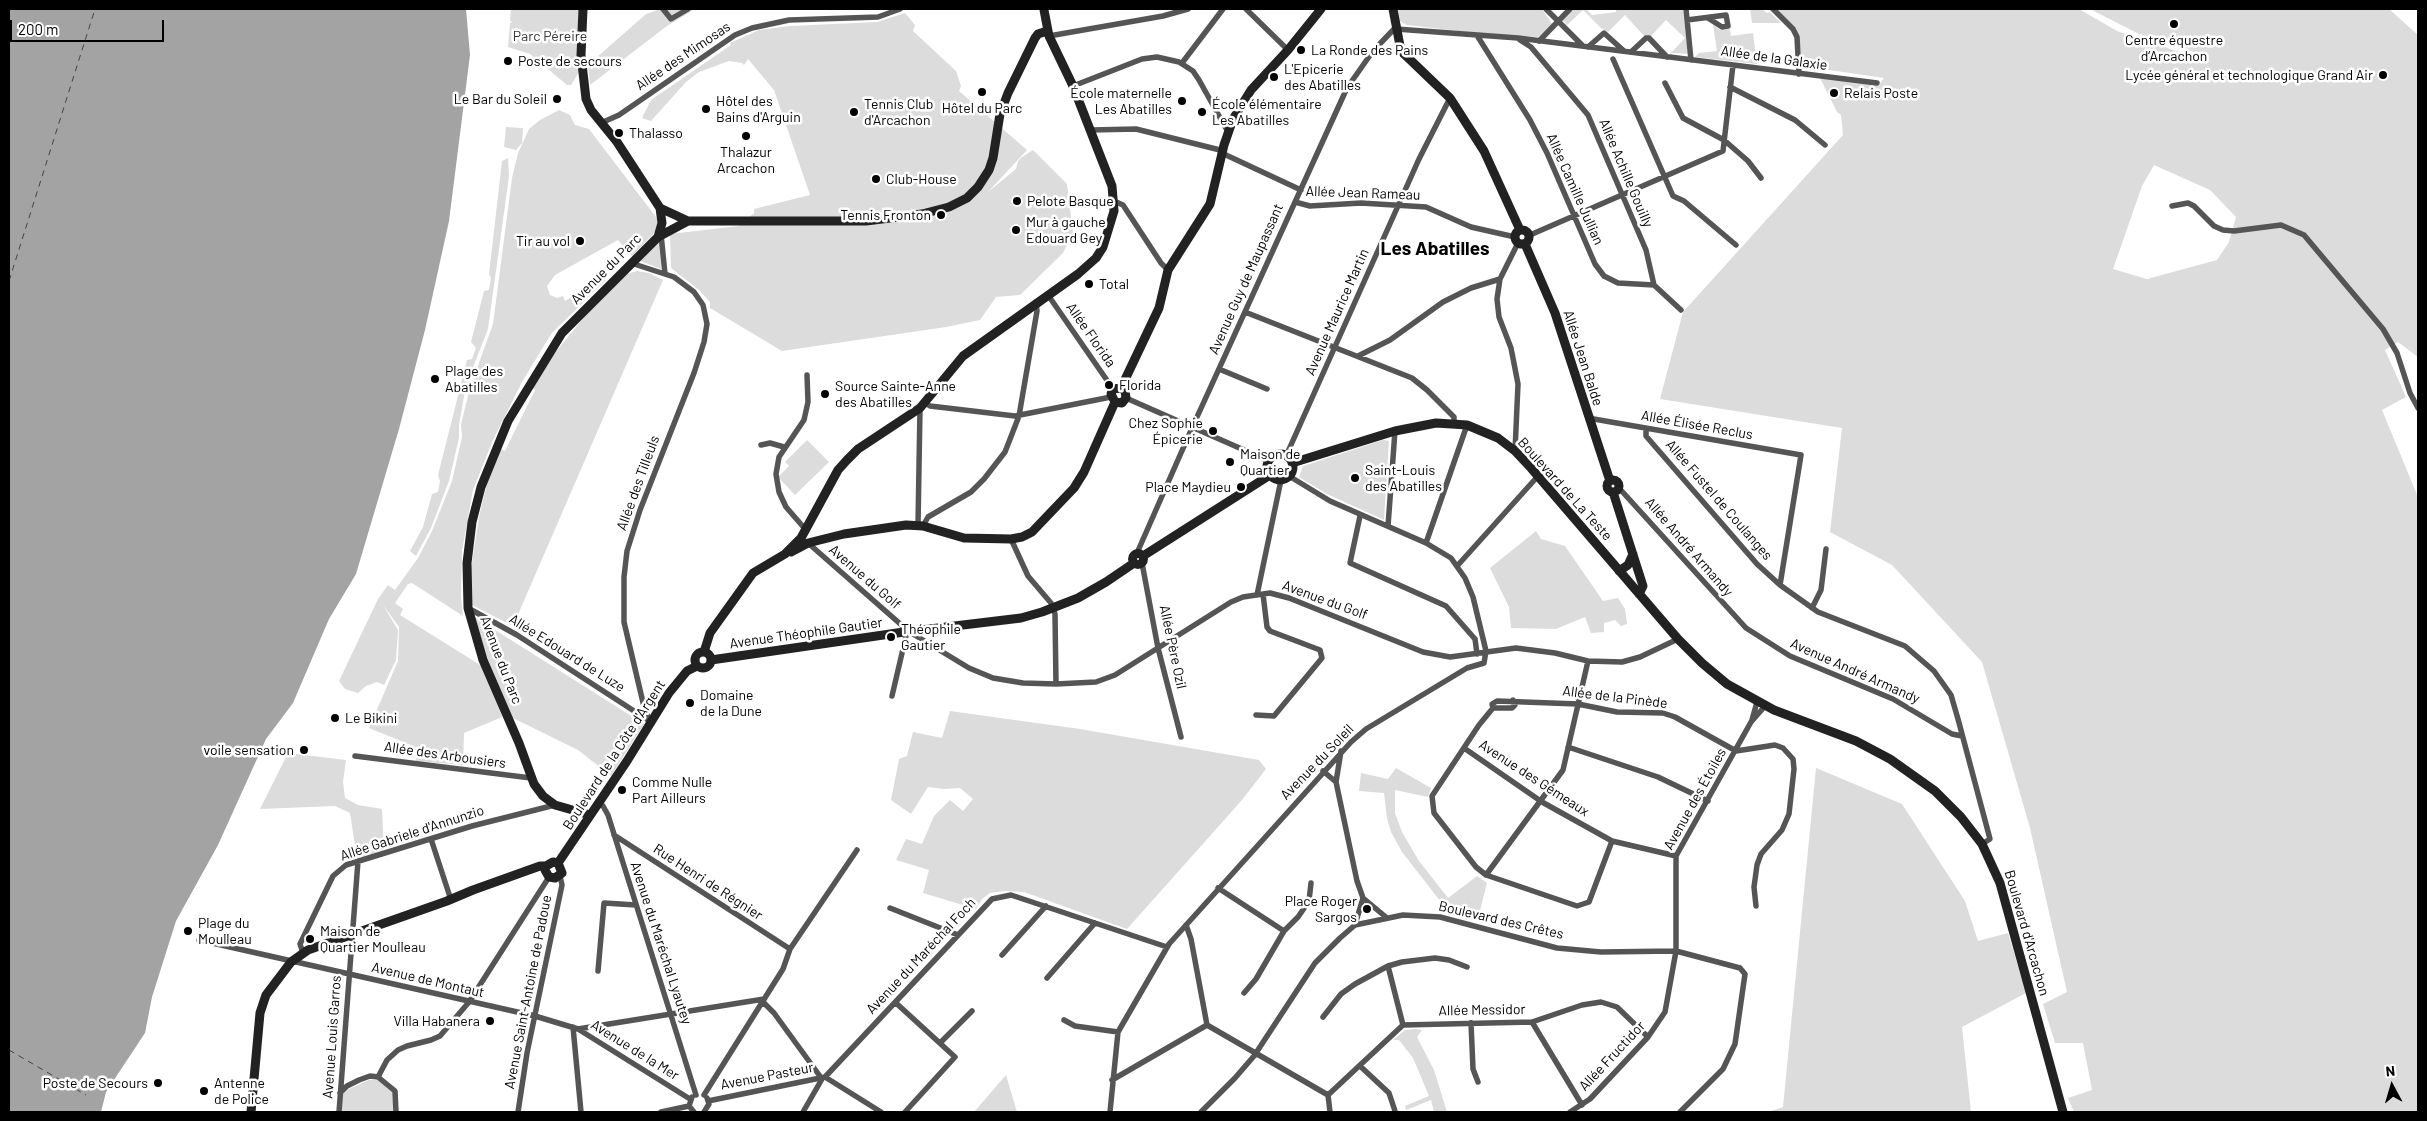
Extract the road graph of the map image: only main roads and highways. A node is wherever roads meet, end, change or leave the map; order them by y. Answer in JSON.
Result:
{"nodes":[{"id":1,"x":583,"y":9,"type":"edge"},
{"id":2,"x":1044,"y":9,"type":"edge"},
{"id":3,"x":1321,"y":9,"type":"edge"},
{"id":4,"x":1394,"y":9,"type":"edge"},
{"id":5,"x":1046,"y":33,"type":"junction"},
{"id":6,"x":660,"y":208,"type":"junction"},
{"id":7,"x":670,"y":214,"type":"junction"},
{"id":8,"x":688,"y":221,"type":"junction"},
{"id":9,"x":664,"y":230,"type":"junction"},
{"id":10,"x":1530,"y":235,"type":"road end"},
{"id":11,"x":1520,"y":239,"type":"junction"},
{"id":12,"x":1115,"y":394,"type":"junction"},
{"id":13,"x":1126,"y":398,"type":"road end"},
{"id":14,"x":1289,"y":460,"type":"junction"},
{"id":15,"x":1270,"y":475,"type":"junction"},
{"id":16,"x":805,"y":537,"type":"junction"},
{"id":17,"x":1633,"y":554,"type":"junction"},
{"id":18,"x":1619,"y":571,"type":"junction"},
{"id":19,"x":1639,"y":594,"type":"junction"},
{"id":20,"x":704,"y":652,"type":"junction"},
{"id":21,"x":1692,"y":653,"type":"joint"},
{"id":22,"x":711,"y":660,"type":"junction"},
{"id":23,"x":696,"y":666,"type":"junction"},
{"id":24,"x":590,"y":815,"type":"junction"},
{"id":25,"x":558,"y":863,"type":"junction"},
{"id":26,"x":546,"y":866,"type":"junction"},
{"id":27,"x":252,"y":1112,"type":"edge"},
{"id":28,"x":2063,"y":1112,"type":"edge"}],
"edges":[{"from":1,"to":6,"type":"main road"},
{"from":2,"to":5,"type":"main road"},
{"from":3,"to":12,"type":"main road"},
{"from":4,"to":11,"type":"main road","name":"Allée Jean Balde"},
{"from":5,"to":8,"type":"main road","name":"Avenue du Parc"},
{"from":5,"to":16,"type":"main road"},
{"from":6,"to":7,"type":"main road","name":"Avenue du Parc"},
{"from":6,"to":9,"type":"main road"},
{"from":7,"to":8,"type":"main road","name":"Avenue du Parc"},
{"from":7,"to":9,"type":"main road"},
{"from":8,"to":9,"type":"main road","name":"Avenue du Parc"},
{"from":9,"to":24,"type":"main road","name":"Avenue du Parc"},
{"from":10,"to":11,"type":"main road"},
{"from":11,"to":17,"type":"main road","name":"Allée Jean Balde"},
{"from":12,"to":13,"type":"main road"},
{"from":12,"to":16,"type":"main road"},
{"from":14,"to":15,"type":"main road"},
{"from":14,"to":15,"type":"main road"},
{"from":14,"to":18,"type":"main road","name":"Boulevard de La Teste"},
{"from":15,"to":22,"type":"main road","name":"Avenue Théophile Gautier"},
{"from":16,"to":20,"type":"main road"},
{"from":17,"to":18,"type":"main road"},
{"from":17,"to":19,"type":"main road"},
{"from":18,"to":19,"type":"main road","name":"Boulevard de La Teste"},
{"from":19,"to":21,"type":"main road","name":"Boulevard de La Teste"},
{"from":20,"to":22,"type":"main road"},
{"from":20,"to":23,"type":"main road"},
{"from":21,"to":28,"type":"main road","name":"Boulevard d'Arcachon"},
{"from":22,"to":23,"type":"main road"},
{"from":23,"to":24,"type":"main road","name":"Boulevard de la Côte d'Argent"},
{"from":24,"to":25,"type":"main road","name":"Boulevard de la Côte d'Argent"},
{"from":25,"to":26,"type":"main road"},
{"from":25,"to":26,"type":"main road"},
{"from":26,"to":27,"type":"main road"}]}
